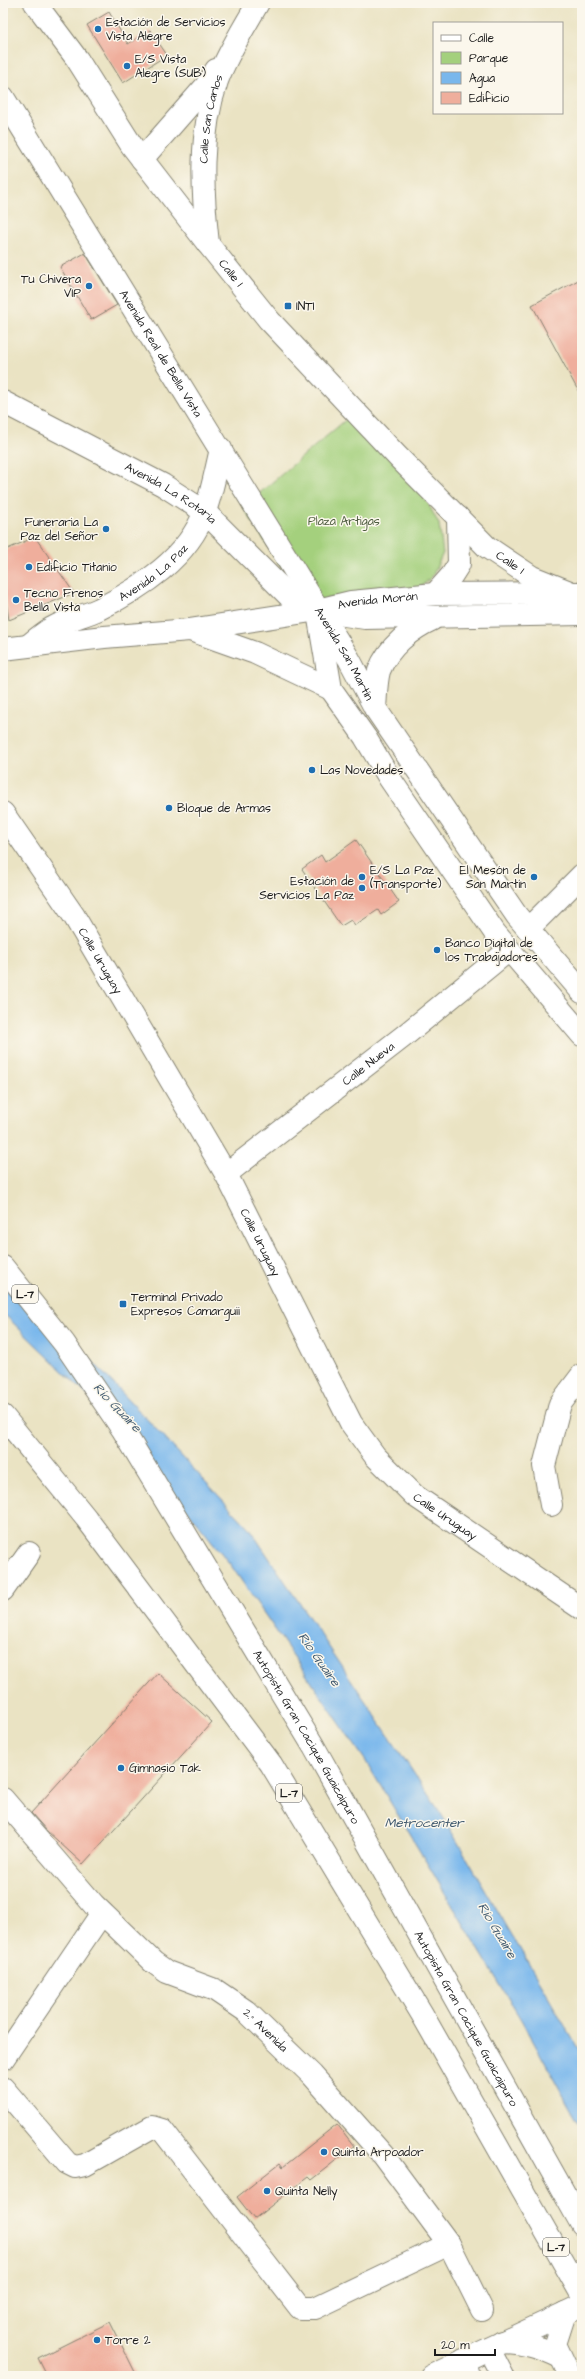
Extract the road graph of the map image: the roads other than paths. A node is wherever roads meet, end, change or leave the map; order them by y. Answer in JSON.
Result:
{"nodes":[{"id":1,"x":35,"y":3,"type":"edge"},
{"id":2,"x":258,"y":3,"type":"edge"},
{"id":3,"x":3,"y":97,"type":"edge"},
{"id":4,"x":142,"y":158,"type":"junction"},
{"id":5,"x":208,"y":244,"type":"junction"},
{"id":6,"x":3,"y":402,"type":"edge"},
{"id":7,"x":221,"y":449,"type":"junction"},
{"id":8,"x":205,"y":512,"type":"junction"},
{"id":9,"x":458,"y":517,"type":"junction"},
{"id":10,"x":577,"y":593,"type":"edge"},
{"id":11,"x":435,"y":594,"type":"junction"},
{"id":12,"x":318,"y":610,"type":"junction"},
{"id":13,"x":582,"y":614,"type":"edge"},
{"id":14,"x":437,"y":617,"type":"junction"},
{"id":15,"x":189,"y":630,"type":"junction"},
{"id":16,"x":29,"y":646,"type":"junction"},
{"id":17,"x":3,"y":649,"type":"edge"},
{"id":18,"x":330,"y":690,"type":"junction"},
{"id":19,"x":375,"y":708,"type":"junction"},
{"id":20,"x":3,"y":813,"type":"edge"},
{"id":21,"x":582,"y":875,"type":"edge"},
{"id":22,"x":528,"y":929,"type":"junction"},
{"id":23,"x":509,"y":950,"type":"junction"},
{"id":24,"x":582,"y":992,"type":"edge"},
{"id":25,"x":582,"y":1035,"type":"edge"},
{"id":26,"x":226,"y":1174,"type":"junction"},
{"id":27,"x":3,"y":1267,"type":"edge"},
{"id":28,"x":582,"y":1375,"type":"edge"},
{"id":29,"x":3,"y":1416,"type":"edge"},
{"id":30,"x":550,"y":1505,"type":"dead end"},
{"id":31,"x":29,"y":1553,"type":"dead end"},
{"id":32,"x":3,"y":1590,"type":"edge"},
{"id":33,"x":582,"y":1609,"type":"edge"},
{"id":34,"x":3,"y":1799,"type":"edge"},
{"id":35,"x":102,"y":1913,"type":"junction"},
{"id":36,"x":3,"y":2059,"type":"edge"},
{"id":37,"x":3,"y":2088,"type":"edge"},
{"id":38,"x":582,"y":2225,"type":"edge"},
{"id":39,"x":449,"y":2244,"type":"junction"},
{"id":40,"x":582,"y":2295,"type":"edge"},
{"id":41,"x":573,"y":2309,"type":"edge"},
{"id":42,"x":482,"y":2310,"type":"dead end"},
{"id":43,"x":496,"y":2345,"type":"junction"},
{"id":44,"x":560,"y":2357,"type":"junction"},
{"id":45,"x":466,"y":2368,"type":"edge"},
{"id":46,"x":431,"y":2376,"type":"edge"},
{"id":47,"x":503,"y":2376,"type":"edge"},
{"id":48,"x":570,"y":2376,"type":"edge"}],
"edges":[{"from":1,"to":4,"type":"main road","name":"Calle 1"},
{"from":2,"to":4,"type":"main road","name":"Calle San Carlos"},
{"from":2,"to":5,"type":"main road","name":"Calle San Carlos"},
{"from":3,"to":7,"type":"main road","name":"Avenida Real de Bella Vista"},
{"from":4,"to":5,"type":"main road","name":"Calle 1"},
{"from":5,"to":9,"type":"main road","name":"Calle 1"},
{"from":6,"to":8,"type":"main road","name":"Avenida La Rotaria"},
{"from":7,"to":8,"type":"main road","name":"Avenida La Paz"},
{"from":7,"to":12,"type":"main road","name":"Avenida Real de Bella Vista"},
{"from":8,"to":12,"type":"main road","name":"Avenida La Rotaria"},
{"from":8,"to":16,"type":"main road","name":"Avenida La Paz"},
{"from":9,"to":10,"type":"main road","name":"Calle 1"},
{"from":9,"to":11,"type":"main road"},
{"from":10,"to":11,"type":"main road","name":"Avenida Morán"},
{"from":11,"to":12,"type":"main road","name":"Avenida Morán"},
{"from":12,"to":14,"type":"main road","name":"Avenida Morán"},
{"from":12,"to":15,"type":"main road"},
{"from":12,"to":18,"type":"main road","name":"Avenida San Martín"},
{"from":12,"to":19,"type":"main road","name":"Avenida San Martín"},
{"from":13,"to":14,"type":"main road","name":"Avenida Morán"},
{"from":14,"to":19,"type":"main road"},
{"from":15,"to":16,"type":"main road"},
{"from":15,"to":18,"type":"main road"},
{"from":16,"to":17,"type":"main road"},
{"from":18,"to":23,"type":"main road","name":"Avenida San Martín"},
{"from":19,"to":22,"type":"main road","name":"Avenida San Martín"},
{"from":20,"to":26,"type":"main road","name":"Calle Uruguay"},
{"from":21,"to":22,"type":"main road"},
{"from":22,"to":24,"type":"main road","name":"Avenida San Martín"},
{"from":23,"to":25,"type":"main road","name":"Avenida San Martín"},
{"from":23,"to":26,"type":"main road","name":"Calle Nueva"},
{"from":26,"to":33,"type":"main road","name":"Calle Uruguay"},
{"from":27,"to":38,"type":"main road","name":"Autopista Gran Cacique Guaicaipuro","number":"L-7"},
{"from":28,"to":30,"type":"main road"},
{"from":29,"to":40,"type":"main road","number":"L-7"},
{"from":31,"to":32,"type":"main road"},
{"from":34,"to":35,"type":"main road","name":"2.° Avenida"},
{"from":35,"to":36,"type":"main road"},
{"from":35,"to":39,"type":"main road","name":"2.° Avenida"},
{"from":37,"to":39,"type":"main road"},
{"from":39,"to":42,"type":"main road","name":"2.° Avenida"},
{"from":41,"to":43,"type":"main road"},
{"from":41,"to":44,"type":"main road"},
{"from":43,"to":44,"type":"main road"},
{"from":43,"to":45,"type":"main road"},
{"from":43,"to":47,"type":"main road"},
{"from":44,"to":48,"type":"main road"},
{"from":45,"to":46,"type":"main road"}]}
